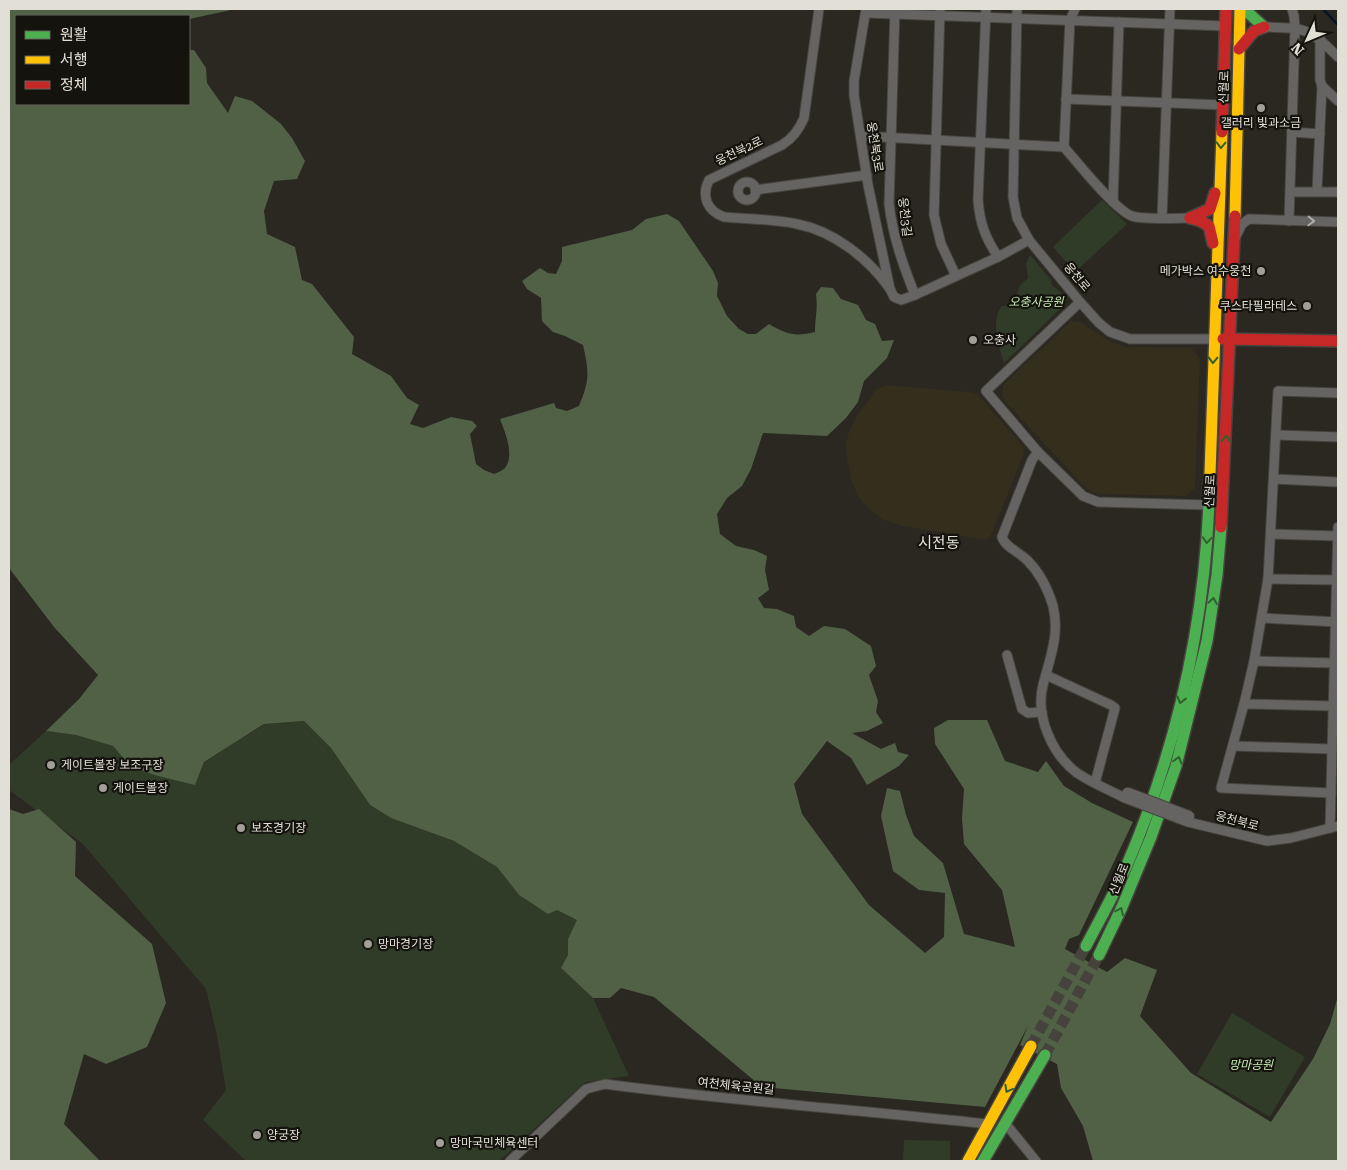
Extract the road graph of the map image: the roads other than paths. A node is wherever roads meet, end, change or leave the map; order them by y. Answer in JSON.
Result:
{"nodes":[{"id":1,"x":819,"y":9,"type":"edge"},
{"id":2,"x":1075,"y":9,"type":"edge"},
{"id":3,"x":1170,"y":9,"type":"edge"},
{"id":4,"x":1226,"y":9,"type":"edge"},
{"id":5,"x":1242,"y":9,"type":"edge"},
{"id":6,"x":1292,"y":9,"type":"edge"},
{"id":7,"x":866,"y":11,"type":"edge"},
{"id":8,"x":895,"y":11,"type":"edge"},
{"id":9,"x":940,"y":12,"type":"edge"},
{"id":10,"x":985,"y":13,"type":"edge"},
{"id":11,"x":1017,"y":14,"type":"edge"},
{"id":12,"x":1070,"y":20,"type":"junction"},
{"id":13,"x":1119,"y":22,"type":"junction"},
{"id":14,"x":1169,"y":24,"type":"junction"},
{"id":15,"x":1225,"y":26,"type":"junction"},
{"id":16,"x":1264,"y":26,"type":"junction"},
{"id":17,"x":1295,"y":28,"type":"junction"},
{"id":18,"x":1320,"y":38,"type":"junction"},
{"id":19,"x":1239,"y":49,"type":"junction"},
{"id":20,"x":1338,"y":57,"type":"edge"},
{"id":21,"x":1322,"y":86,"type":"junction"},
{"id":22,"x":1066,"y":99,"type":"junction"},
{"id":23,"x":1116,"y":101,"type":"junction"},
{"id":24,"x":1338,"y":101,"type":"edge"},
{"id":25,"x":1167,"y":103,"type":"junction"},
{"id":26,"x":1223,"y":105,"type":"junction"},
{"id":27,"x":1292,"y":132,"type":"junction"},
{"id":28,"x":1320,"y":134,"type":"junction"},
{"id":29,"x":861,"y":136,"type":"junction"},
{"id":30,"x":891,"y":138,"type":"junction"},
{"id":31,"x":936,"y":141,"type":"junction"},
{"id":32,"x":980,"y":143,"type":"junction"},
{"id":33,"x":1013,"y":145,"type":"junction"},
{"id":34,"x":1064,"y":147,"type":"junction"},
{"id":35,"x":867,"y":175,"type":"junction"},
{"id":36,"x":1220,"y":177,"type":"junction"},
{"id":37,"x":755,"y":190,"type":"dead end"},
{"id":38,"x":1317,"y":191,"type":"junction"},
{"id":39,"x":1296,"y":192,"type":"dead end"},
{"id":40,"x":1338,"y":192,"type":"edge"},
{"id":41,"x":1113,"y":202,"type":"junction"},
{"id":42,"x":1162,"y":218,"type":"junction"},
{"id":43,"x":1190,"y":218,"type":"junction"},
{"id":44,"x":1289,"y":221,"type":"junction"},
{"id":45,"x":1338,"y":222,"type":"edge"},
{"id":46,"x":1028,"y":240,"type":"junction"},
{"id":47,"x":1234,"y":240,"type":"junction"},
{"id":48,"x":882,"y":252,"type":"junction"},
{"id":49,"x":998,"y":257,"type":"junction"},
{"id":50,"x":864,"y":261,"type":"junction"},
{"id":51,"x":1218,"y":265,"type":"junction"},
{"id":52,"x":956,"y":276,"type":"junction"},
{"id":53,"x":890,"y":289,"type":"junction"},
{"id":54,"x":915,"y":295,"type":"junction"},
{"id":55,"x":1080,"y":302,"type":"junction"},
{"id":56,"x":1214,"y":339,"type":"junction"},
{"id":57,"x":1229,"y":339,"type":"junction"},
{"id":58,"x":1338,"y":341,"type":"edge"},
{"id":59,"x":1338,"y":393,"type":"edge"},
{"id":60,"x":1276,"y":435,"type":"junction"},
{"id":61,"x":1338,"y":437,"type":"edge"},
{"id":62,"x":1038,"y":452,"type":"junction"},
{"id":63,"x":1274,"y":479,"type":"junction"},
{"id":64,"x":1338,"y":482,"type":"edge"},
{"id":65,"x":1209,"y":505,"type":"junction"},
{"id":66,"x":1338,"y":526,"type":"edge"},
{"id":67,"x":1271,"y":534,"type":"junction"},
{"id":68,"x":1338,"y":536,"type":"edge"},
{"id":69,"x":1268,"y":579,"type":"junction"},
{"id":70,"x":1338,"y":580,"type":"edge"},
{"id":71,"x":1262,"y":618,"type":"junction"},
{"id":72,"x":1337,"y":622,"type":"edge"},
{"id":73,"x":1007,"y":655,"type":"dead end"},
{"id":74,"x":1254,"y":661,"type":"junction"},
{"id":75,"x":1335,"y":663,"type":"junction"},
{"id":76,"x":1046,"y":675,"type":"junction"},
{"id":77,"x":1244,"y":704,"type":"junction"},
{"id":78,"x":1334,"y":706,"type":"junction"},
{"id":79,"x":1042,"y":712,"type":"junction"},
{"id":80,"x":1233,"y":746,"type":"junction"},
{"id":81,"x":1332,"y":749,"type":"junction"},
{"id":82,"x":1095,"y":783,"type":"junction"},
{"id":83,"x":1331,"y":793,"type":"junction"},
{"id":84,"x":1334,"y":827,"type":"edge"},
{"id":85,"x":1086,"y":946,"type":"tunnel mouth"},
{"id":86,"x":1098,"y":955,"type":"tunnel mouth"},
{"id":87,"x":1031,"y":1046,"type":"tunnel mouth"},
{"id":88,"x":1045,"y":1055,"type":"tunnel mouth"},
{"id":89,"x":1005,"y":1123,"type":"junction"},
{"id":90,"x":988,"y":1124,"type":"junction"},
{"id":91,"x":510,"y":1161,"type":"edge"},
{"id":92,"x":968,"y":1161,"type":"edge"},
{"id":93,"x":983,"y":1161,"type":"edge"},
{"id":94,"x":1036,"y":1161,"type":"edge"}],
"edges":[{"from":1,"to":50,"type":"street","name":"웅천북2로"},
{"from":2,"to":12,"type":"street"},
{"from":3,"to":14,"type":"street"},
{"from":4,"to":15,"type":"street","name":"신월로"},
{"from":5,"to":16,"type":"street"},
{"from":5,"to":19,"type":"street","name":"신월로"},
{"from":6,"to":17,"type":"street"},
{"from":7,"to":8,"type":"street"},
{"from":7,"to":29,"type":"street","name":"웅천북3로"},
{"from":8,"to":9,"type":"street"},
{"from":8,"to":30,"type":"street","name":"웅천3길"},
{"from":9,"to":10,"type":"street"},
{"from":9,"to":31,"type":"street"},
{"from":10,"to":11,"type":"street"},
{"from":10,"to":32,"type":"street"},
{"from":11,"to":12,"type":"street"},
{"from":11,"to":33,"type":"street","name":"웅천로"},
{"from":12,"to":13,"type":"street"},
{"from":12,"to":22,"type":"street"},
{"from":13,"to":14,"type":"street"},
{"from":13,"to":23,"type":"street"},
{"from":14,"to":15,"type":"street"},
{"from":14,"to":25,"type":"street"},
{"from":15,"to":26,"type":"street","name":"신월로"},
{"from":16,"to":17,"type":"street"},
{"from":16,"to":19,"type":"street"},
{"from":17,"to":18,"type":"street"},
{"from":17,"to":27,"type":"street"},
{"from":18,"to":20,"type":"street"},
{"from":18,"to":21,"type":"street"},
{"from":19,"to":47,"type":"street","name":"신월로"},
{"from":21,"to":24,"type":"street"},
{"from":21,"to":28,"type":"street"},
{"from":22,"to":23,"type":"street"},
{"from":22,"to":34,"type":"street"},
{"from":23,"to":25,"type":"street"},
{"from":23,"to":41,"type":"street"},
{"from":25,"to":26,"type":"street"},
{"from":25,"to":42,"type":"street"},
{"from":26,"to":36,"type":"street","name":"신월로","one_way":true},
{"from":27,"to":28,"type":"street"},
{"from":27,"to":44,"type":"street"},
{"from":28,"to":38,"type":"street"},
{"from":29,"to":30,"type":"street"},
{"from":29,"to":35,"type":"street","name":"웅천북3로"},
{"from":30,"to":31,"type":"street"},
{"from":30,"to":54,"type":"street","name":"웅천3길"},
{"from":31,"to":32,"type":"street"},
{"from":31,"to":52,"type":"street"},
{"from":32,"to":33,"type":"street"},
{"from":32,"to":49,"type":"street"},
{"from":33,"to":34,"type":"street"},
{"from":33,"to":46,"type":"street","name":"웅천로"},
{"from":34,"to":41,"type":"street"},
{"from":35,"to":37,"type":"street"},
{"from":35,"to":48,"type":"street","name":"웅천북3로"},
{"from":36,"to":43,"type":"street"},
{"from":36,"to":51,"type":"street","name":"신월로"},
{"from":38,"to":39,"type":"street"},
{"from":38,"to":40,"type":"street"},
{"from":41,"to":42,"type":"street"},
{"from":42,"to":43,"type":"street"},
{"from":43,"to":51,"type":"street"},
{"from":44,"to":45,"type":"street","one_way":true},
{"from":44,"to":47,"type":"street"},
{"from":46,"to":49,"type":"street"},
{"from":46,"to":55,"type":"street","name":"웅천로"},
{"from":47,"to":57,"type":"street","name":"신월로"},
{"from":48,"to":50,"type":"street"},
{"from":48,"to":53,"type":"street","name":"웅천북3로"},
{"from":49,"to":52,"type":"street"},
{"from":50,"to":53,"type":"street","name":"웅천북2로"},
{"from":51,"to":56,"type":"street","name":"신월로"},
{"from":52,"to":54,"type":"street"},
{"from":53,"to":54,"type":"street"},
{"from":55,"to":56,"type":"street","name":"웅천로"},
{"from":55,"to":62,"type":"street"},
{"from":56,"to":57,"type":"street","name":"웅천로"},
{"from":56,"to":65,"type":"street","name":"신월로","one_way":true},
{"from":57,"to":58,"type":"street","name":"웅천로"},
{"from":86,"to":57,"type":"street","name":"신월로","one_way":true},
{"from":59,"to":60,"type":"street"},
{"from":60,"to":61,"type":"street"},
{"from":60,"to":63,"type":"street"},
{"from":62,"to":65,"type":"street"},
{"from":62,"to":76,"type":"street"},
{"from":63,"to":64,"type":"street"},
{"from":63,"to":67,"type":"street"},
{"from":65,"to":85,"type":"street","name":"신월로","one_way":true},
{"from":66,"to":68,"type":"street"},
{"from":67,"to":68,"type":"street"},
{"from":67,"to":69,"type":"street"},
{"from":68,"to":70,"type":"street"},
{"from":69,"to":70,"type":"street"},
{"from":69,"to":71,"type":"street"},
{"from":70,"to":72,"type":"street"},
{"from":71,"to":72,"type":"street"},
{"from":71,"to":74,"type":"street"},
{"from":72,"to":75,"type":"street"},
{"from":73,"to":79,"type":"street"},
{"from":74,"to":75,"type":"street"},
{"from":74,"to":77,"type":"street"},
{"from":75,"to":78,"type":"street"},
{"from":76,"to":79,"type":"street"},
{"from":76,"to":82,"type":"street"},
{"from":77,"to":78,"type":"street"},
{"from":77,"to":80,"type":"street"},
{"from":78,"to":81,"type":"street"},
{"from":79,"to":82,"type":"street","name":"웅천북로"},
{"from":80,"to":81,"type":"street"},
{"from":80,"to":83,"type":"street"},
{"from":81,"to":83,"type":"street"},
{"from":82,"to":84,"type":"street","name":"웅천북로","bridge":true},
{"from":83,"to":84,"type":"street"},
{"from":87,"to":90,"type":"street","one_way":true},
{"from":88,"to":89,"type":"street"},
{"from":89,"to":93,"type":"street"},
{"from":89,"to":94,"type":"street"},
{"from":90,"to":91,"type":"street","name":"여천체육공원길"},
{"from":90,"to":92,"type":"street"}]}
